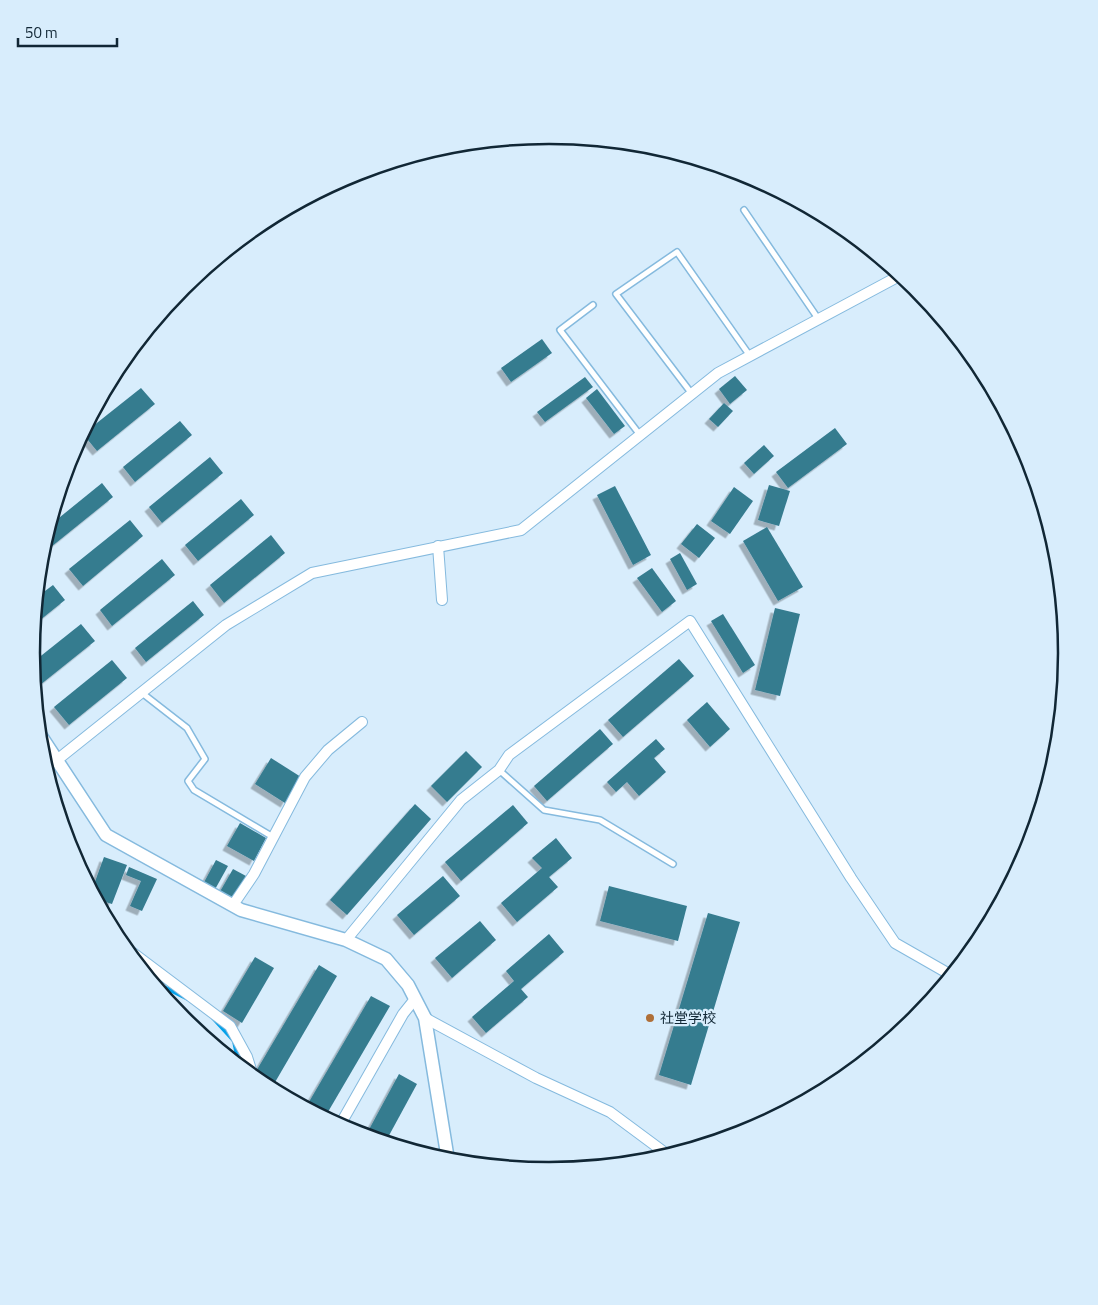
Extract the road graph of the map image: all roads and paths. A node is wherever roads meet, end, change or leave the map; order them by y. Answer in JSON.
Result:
{"nodes":[{"id":1,"x":744,"y":210,"type":"dead end"},
{"id":2,"x":894,"y":279,"type":"edge"},
{"id":3,"x":593,"y":305,"type":"dead end"},
{"id":4,"x":819,"y":320,"type":"junction"},
{"id":5,"x":750,"y":356,"type":"junction"},
{"id":6,"x":692,"y":394,"type":"junction"},
{"id":7,"x":640,"y":435,"type":"junction"},
{"id":8,"x":438,"y":546,"type":"junction"},
{"id":9,"x":442,"y":600,"type":"dead end"},
{"id":10,"x":142,"y":692,"type":"junction"},
{"id":11,"x":362,"y":722,"type":"dead end"},
{"id":12,"x":49,"y":748,"type":"edge"},
{"id":13,"x":57,"y":760,"type":"junction"},
{"id":14,"x":499,"y":770,"type":"junction"},
{"id":15,"x":273,"y":837,"type":"junction"},
{"id":16,"x":673,"y":864,"type":"dead end"},
{"id":17,"x":233,"y":905,"type":"junction"},
{"id":18,"x":346,"y":940,"type":"junction"},
{"id":19,"x":145,"y":962,"type":"edge"},
{"id":20,"x":946,"y":971,"type":"edge"},
{"id":21,"x":415,"y":999,"type":"junction"},
{"id":22,"x":425,"y":1018,"type":"junction"},
{"id":23,"x":249,"y":1063,"type":"edge"},
{"id":24,"x":344,"y":1118,"type":"edge"},
{"id":25,"x":660,"y":1149,"type":"edge"},
{"id":26,"x":447,"y":1151,"type":"edge"}],
"edges":[{"from":1,"to":4,"type":"lane"},
{"from":2,"to":4,"type":"street"},
{"from":3,"to":7,"type":"lane"},
{"from":4,"to":5,"type":"street"},
{"from":5,"to":6,"type":"street"},
{"from":5,"to":6,"type":"lane"},
{"from":6,"to":7,"type":"street"},
{"from":7,"to":8,"type":"street"},
{"from":8,"to":9,"type":"street"},
{"from":8,"to":10,"type":"street"},
{"from":10,"to":13,"type":"street"},
{"from":10,"to":15,"type":"lane"},
{"from":11,"to":15,"type":"street"},
{"from":12,"to":13,"type":"street"},
{"from":13,"to":17,"type":"street"},
{"from":14,"to":16,"type":"lane"},
{"from":14,"to":18,"type":"street"},
{"from":14,"to":20,"type":"street"},
{"from":15,"to":17,"type":"street"},
{"from":17,"to":18,"type":"street"},
{"from":18,"to":21,"type":"street"},
{"from":19,"to":23,"type":"street"},
{"from":21,"to":22,"type":"street"},
{"from":21,"to":24,"type":"street"},
{"from":22,"to":25,"type":"street"},
{"from":22,"to":26,"type":"street"}]}
